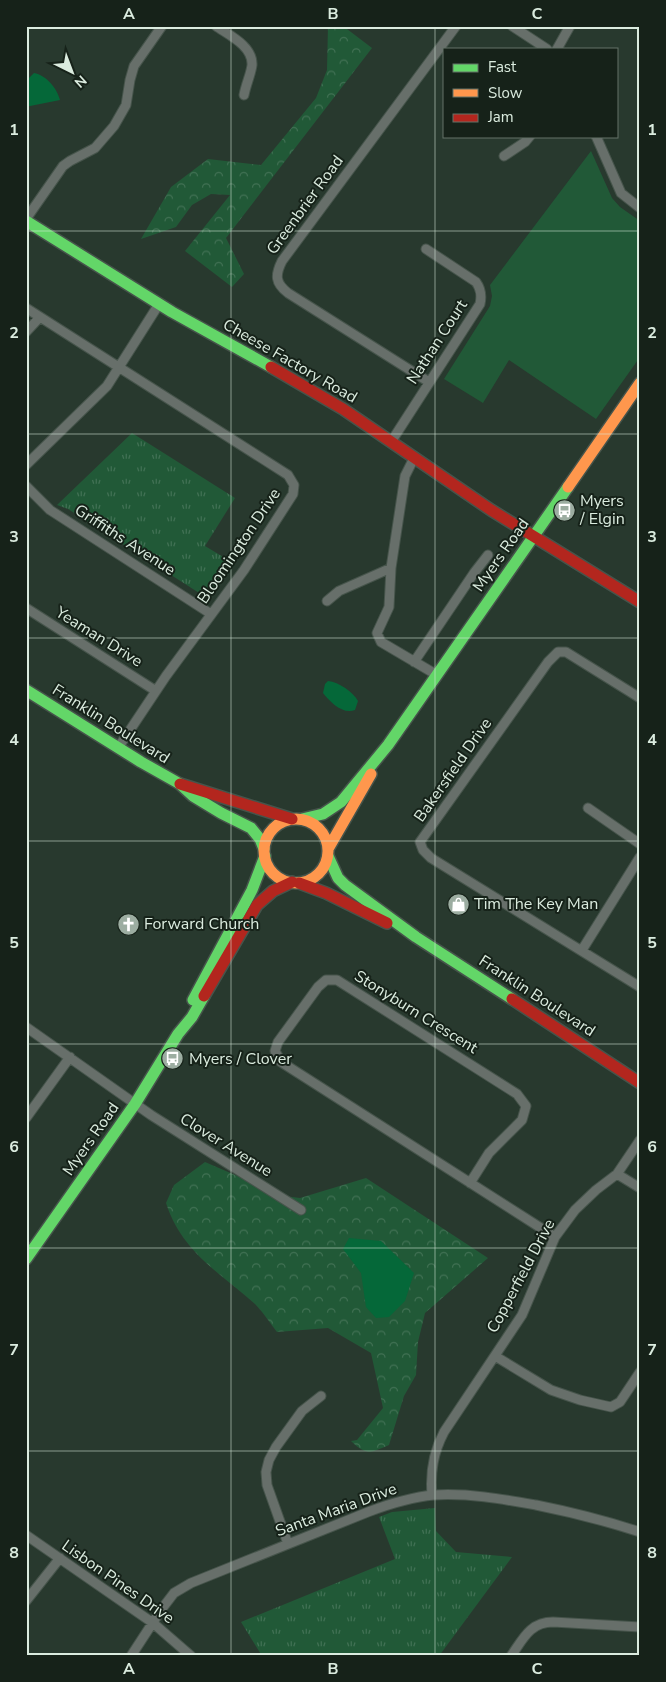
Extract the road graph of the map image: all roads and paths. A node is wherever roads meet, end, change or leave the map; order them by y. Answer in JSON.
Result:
{"nodes":[{"id":1,"x":162,"y":26,"type":"edge"},
{"id":2,"x":216,"y":26,"type":"edge"},
{"id":3,"x":456,"y":26,"type":"edge"},
{"id":4,"x":512,"y":26,"type":"edge"},
{"id":5,"x":570,"y":26,"type":"edge"},
{"id":6,"x":546,"y":48,"type":"edge"},
{"id":7,"x":558,"y":48,"type":"edge"},
{"id":8,"x":244,"y":96,"type":"dead end"},
{"id":9,"x":528,"y":138,"type":"edge"},
{"id":10,"x":597,"y":138,"type":"edge"},
{"id":11,"x":504,"y":156,"type":"dead end"},
{"id":12,"x":640,"y":208,"type":"edge"},
{"id":13,"x":26,"y":220,"type":"edge"},
{"id":14,"x":426,"y":249,"type":"dead end"},
{"id":15,"x":159,"y":304,"type":"junction"},
{"id":16,"x":26,"y":308,"type":"edge"},
{"id":17,"x":40,"y":317,"type":"junction"},
{"id":18,"x":26,"y":332,"type":"edge"},
{"id":19,"x":119,"y":367,"type":"junction"},
{"id":20,"x":428,"y":382,"type":"junction"},
{"id":21,"x":640,"y":383,"type":"edge"},
{"id":22,"x":391,"y":442,"type":"junction"},
{"id":23,"x":414,"y":458,"type":"junction"},
{"id":24,"x":26,"y":465,"type":"edge"},
{"id":25,"x":26,"y":486,"type":"edge"},
{"id":26,"x":534,"y":535,"type":"junction"},
{"id":27,"x":488,"y":555,"type":"dead end"},
{"id":28,"x":391,"y":568,"type":"junction"},
{"id":29,"x":328,"y":601,"type":"dead end"},
{"id":30,"x":640,"y":602,"type":"edge"},
{"id":31,"x":26,"y":608,"type":"edge"},
{"id":32,"x":212,"y":614,"type":"junction"},
{"id":33,"x":414,"y":662,"type":"junction"},
{"id":34,"x":436,"y":675,"type":"junction"},
{"id":35,"x":26,"y":690,"type":"edge"},
{"id":36,"x":156,"y":691,"type":"junction"},
{"id":37,"x":640,"y":698,"type":"edge"},
{"id":38,"x":388,"y":745,"type":"junction"},
{"id":39,"x":118,"y":748,"type":"junction"},
{"id":40,"x":180,"y":784,"type":"junction"},
{"id":41,"x":588,"y":808,"type":"dead end"},
{"id":42,"x":297,"y":819,"type":"junction"},
{"id":43,"x":640,"y":844,"type":"edge"},
{"id":44,"x":264,"y":852,"type":"junction"},
{"id":45,"x":328,"y":852,"type":"junction"},
{"id":46,"x":640,"y":857,"type":"edge"},
{"id":47,"x":296,"y":882,"type":"junction"},
{"id":48,"x":416,"y":937,"type":"junction"},
{"id":49,"x":582,"y":950,"type":"junction"},
{"id":50,"x":640,"y":987,"type":"edge"},
{"id":51,"x":26,"y":1027,"type":"edge"},
{"id":52,"x":178,"y":1034,"type":"junction"},
{"id":53,"x":70,"y":1057,"type":"junction"},
{"id":54,"x":640,"y":1082,"type":"edge"},
{"id":55,"x":135,"y":1104,"type":"junction"},
{"id":56,"x":26,"y":1118,"type":"edge"},
{"id":57,"x":640,"y":1140,"type":"edge"},
{"id":58,"x":617,"y":1174,"type":"junction"},
{"id":59,"x":470,"y":1183,"type":"junction"},
{"id":60,"x":640,"y":1188,"type":"edge"},
{"id":61,"x":301,"y":1210,"type":"dead end"},
{"id":62,"x":555,"y":1238,"type":"junction"},
{"id":63,"x":26,"y":1259,"type":"edge"},
{"id":64,"x":495,"y":1356,"type":"junction"},
{"id":65,"x":640,"y":1372,"type":"edge"},
{"id":66,"x":321,"y":1396,"type":"dead end"},
{"id":67,"x":432,"y":1495,"type":"junction"},
{"id":68,"x":640,"y":1532,"type":"edge"},
{"id":69,"x":26,"y":1535,"type":"edge"},
{"id":70,"x":288,"y":1544,"type":"junction"},
{"id":71,"x":60,"y":1558,"type":"junction"},
{"id":72,"x":26,"y":1601,"type":"edge"},
{"id":73,"x":153,"y":1623,"type":"junction"},
{"id":74,"x":640,"y":1627,"type":"edge"},
{"id":75,"x":131,"y":1656,"type":"edge"},
{"id":76,"x":191,"y":1656,"type":"edge"},
{"id":77,"x":511,"y":1656,"type":"edge"}],
"edges":[{"from":1,"to":13,"type":"street"},
{"from":2,"to":8,"type":"street"},
{"from":3,"to":20,"type":"street","name":"Greenbrier Road"},
{"from":4,"to":6,"type":"street"},
{"from":5,"to":7,"type":"street"},
{"from":9,"to":11,"type":"street"},
{"from":10,"to":12,"type":"street"},
{"from":13,"to":15,"type":"main road","name":"Cheese Factory Road"},
{"from":14,"to":20,"type":"street","name":"Nathan Court"},
{"from":15,"to":19,"type":"street"},
{"from":15,"to":22,"type":"main road","name":"Cheese Factory Road"},
{"from":16,"to":17,"type":"street","name":"Bloomington Drive"},
{"from":17,"to":18,"type":"street"},
{"from":17,"to":19,"type":"street","name":"Bloomington Drive"},
{"from":19,"to":24,"type":"street"},
{"from":19,"to":32,"type":"street","name":"Bloomington Drive"},
{"from":20,"to":22,"type":"street","name":"Nathan Court"},
{"from":21,"to":26,"type":"main road","name":"Myers Road"},
{"from":22,"to":23,"type":"main road","name":"Cheese Factory Road"},
{"from":23,"to":26,"type":"main road","name":"Cheese Factory Road"},
{"from":23,"to":28,"type":"street"},
{"from":25,"to":32,"type":"street","name":"Griffiths Avenue"},
{"from":26,"to":30,"type":"main road","name":"Cheese Factory Road"},
{"from":26,"to":34,"type":"main road","name":"Myers Road"},
{"from":27,"to":33,"type":"street"},
{"from":28,"to":29,"type":"street"},
{"from":28,"to":33,"type":"street"},
{"from":31,"to":36,"type":"street","name":"Yeaman Drive"},
{"from":32,"to":36,"type":"street","name":"Bloomington Drive"},
{"from":33,"to":34,"type":"street"},
{"from":34,"to":38,"type":"main road","name":"Myers Road"},
{"from":35,"to":39,"type":"main road","name":"Franklin Boulevard"},
{"from":36,"to":39,"type":"street","name":"Bloomington Drive"},
{"from":37,"to":49,"type":"street","name":"Bakersfield Drive"},
{"from":38,"to":42,"type":"main road","name":"Myers Road"},
{"from":38,"to":45,"type":"main road","name":"Myers Road"},
{"from":39,"to":40,"type":"main road","name":"Franklin Boulevard"},
{"from":40,"to":42,"type":"main road","name":"Franklin Boulevard"},
{"from":40,"to":44,"type":"main road","name":"Franklin Boulevard"},
{"from":41,"to":43,"type":"street"},
{"from":42,"to":44,"type":"main road"},
{"from":42,"to":45,"type":"main road"},
{"from":44,"to":47,"type":"main road"},
{"from":44,"to":52,"type":"main road","name":"Myers Road"},
{"from":45,"to":47,"type":"main road"},
{"from":45,"to":48,"type":"main road","name":"Franklin Boulevard"},
{"from":46,"to":49,"type":"street"},
{"from":47,"to":48,"type":"main road","name":"Franklin Boulevard"},
{"from":47,"to":52,"type":"main road","name":"Myers Road"},
{"from":48,"to":54,"type":"main road","name":"Franklin Boulevard"},
{"from":49,"to":50,"type":"street","name":"Bakersfield Drive"},
{"from":51,"to":53,"type":"street","name":"Clover Avenue"},
{"from":52,"to":55,"type":"main road","name":"Myers Road"},
{"from":53,"to":55,"type":"street","name":"Clover Avenue"},
{"from":53,"to":56,"type":"street"},
{"from":55,"to":61,"type":"street","name":"Clover Avenue"},
{"from":55,"to":63,"type":"main road","name":"Myers Road"},
{"from":57,"to":58,"type":"street","name":"Copperfield Drive"},
{"from":58,"to":60,"type":"street"},
{"from":58,"to":62,"type":"street","name":"Copperfield Drive"},
{"from":59,"to":59,"type":"street","name":"Stonyburn Crescent"},
{"from":59,"to":62,"type":"street","name":"Stonyburn Crescent"},
{"from":62,"to":64,"type":"street","name":"Copperfield Drive"},
{"from":64,"to":65,"type":"street"},
{"from":64,"to":67,"type":"street","name":"Copperfield Drive"},
{"from":66,"to":70,"type":"street"},
{"from":67,"to":68,"type":"street","name":"Santa Maria Drive"},
{"from":67,"to":70,"type":"street","name":"Santa Maria Drive"},
{"from":69,"to":71,"type":"street","name":"Lisbon Pines Drive"},
{"from":70,"to":73,"type":"street","name":"Santa Maria Drive"},
{"from":71,"to":72,"type":"street"},
{"from":71,"to":73,"type":"street","name":"Lisbon Pines Drive"},
{"from":73,"to":75,"type":"street","name":"Santa Maria Drive"},
{"from":73,"to":76,"type":"street","name":"Lisbon Pines Drive"},
{"from":74,"to":77,"type":"street"}]}
